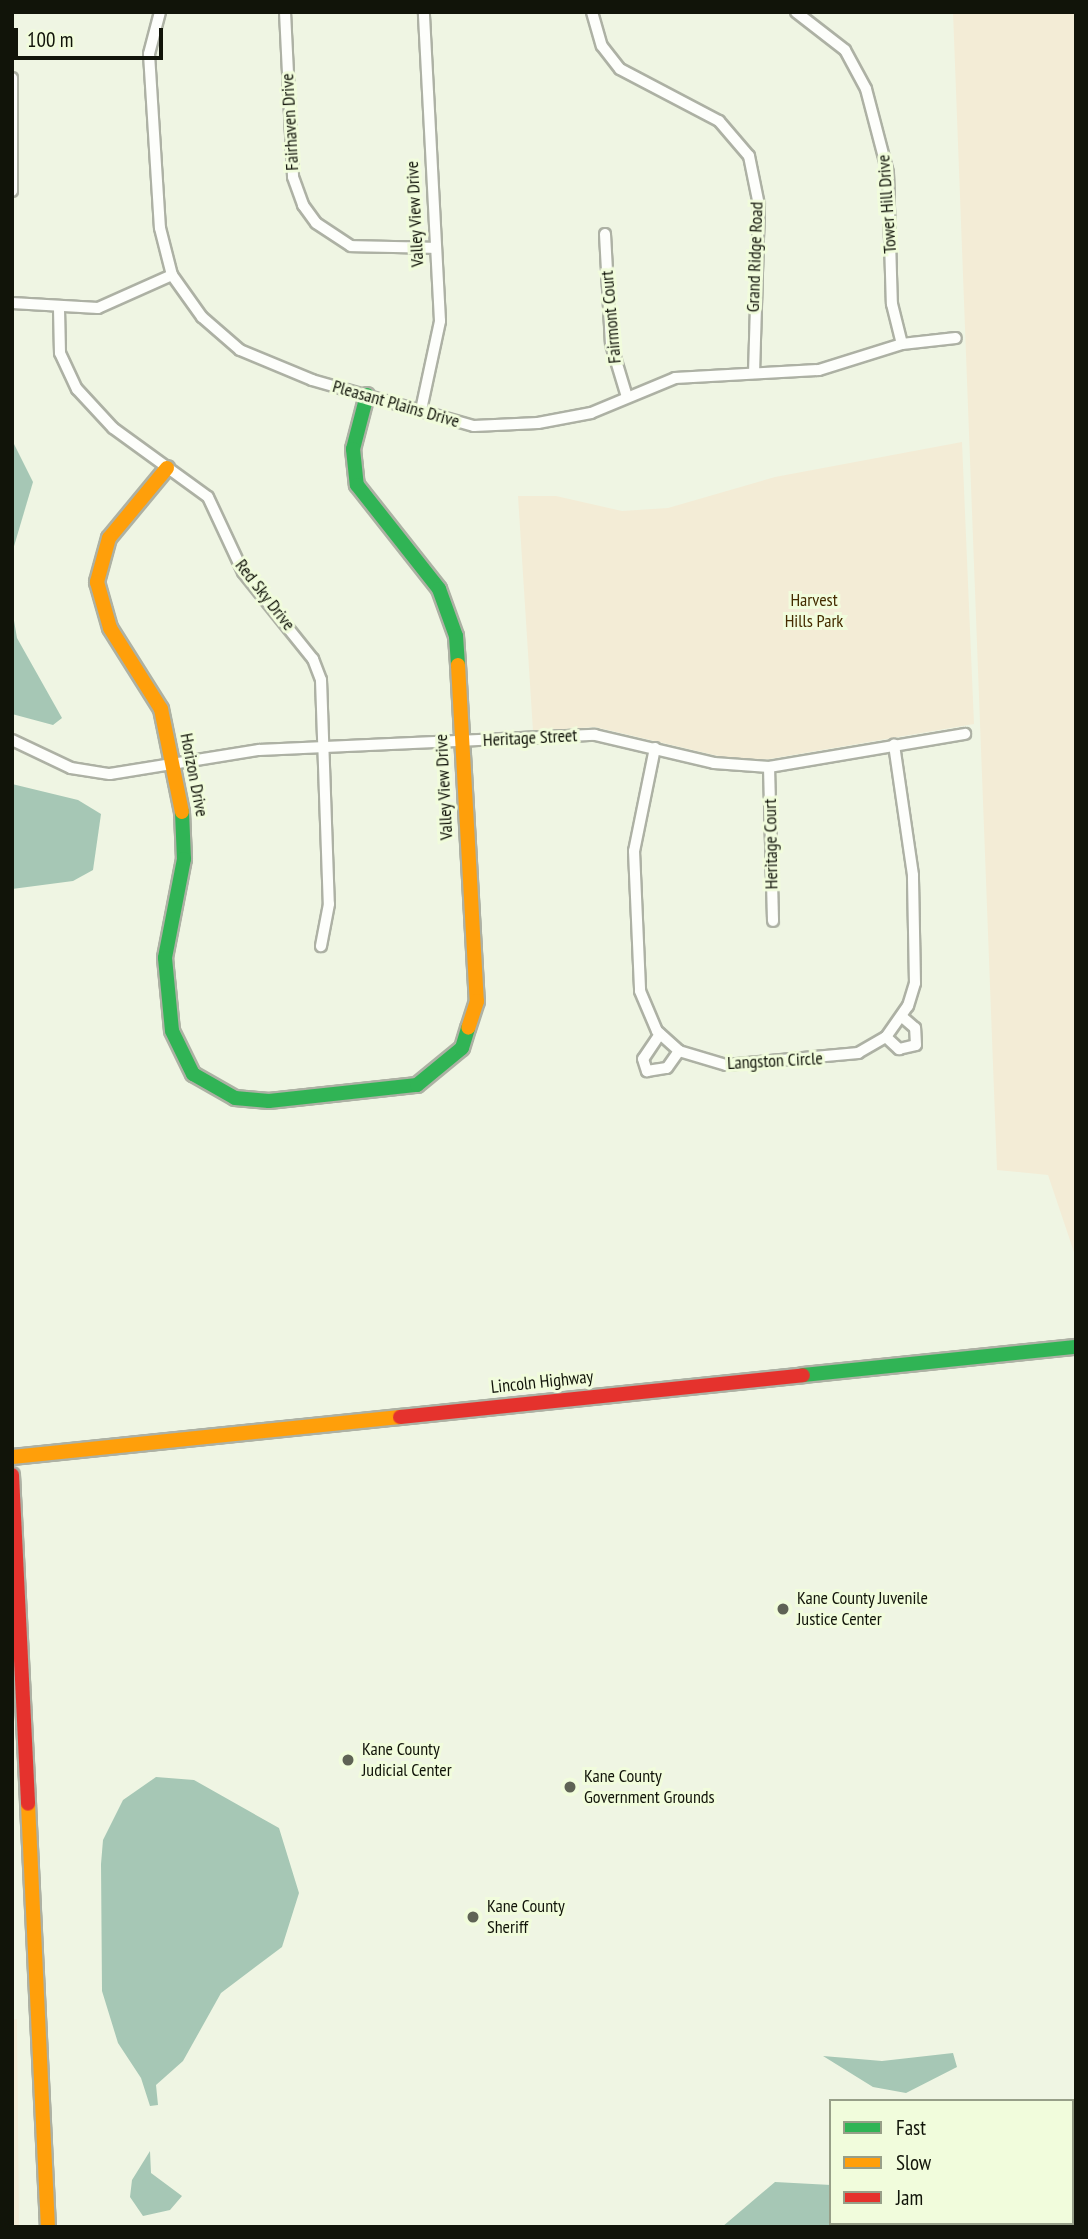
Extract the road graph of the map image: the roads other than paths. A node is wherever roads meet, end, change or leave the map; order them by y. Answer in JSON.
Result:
{"nodes":[{"id":1,"x":160,"y":12,"type":"edge"},
{"id":2,"x":285,"y":12,"type":"edge"},
{"id":3,"x":424,"y":12,"type":"edge"},
{"id":4,"x":592,"y":12,"type":"edge"},
{"id":5,"x":796,"y":12,"type":"edge"},
{"id":6,"x":12,"y":78,"type":"edge"},
{"id":7,"x":12,"y":191,"type":"edge"},
{"id":8,"x":605,"y":234,"type":"dead end"},
{"id":9,"x":436,"y":248,"type":"junction"},
{"id":10,"x":172,"y":275,"type":"junction"},
{"id":11,"x":12,"y":303,"type":"edge"},
{"id":12,"x":58,"y":309,"type":"junction"},
{"id":13,"x":956,"y":338,"type":"dead end"},
{"id":14,"x":902,"y":344,"type":"junction"},
{"id":15,"x":754,"y":373,"type":"junction"},
{"id":16,"x":367,"y":395,"type":"junction"},
{"id":17,"x":627,"y":397,"type":"junction"},
{"id":18,"x":421,"y":410,"type":"junction"},
{"id":19,"x":167,"y":468,"type":"junction"},
{"id":20,"x":965,"y":734,"type":"dead end"},
{"id":21,"x":12,"y":740,"type":"edge"},
{"id":22,"x":461,"y":741,"type":"junction"},
{"id":23,"x":894,"y":744,"type":"junction"},
{"id":24,"x":323,"y":748,"type":"junction"},
{"id":25,"x":655,"y":748,"type":"junction"},
{"id":26,"x":174,"y":765,"type":"junction"},
{"id":27,"x":769,"y":767,"type":"junction"},
{"id":28,"x":773,"y":921,"type":"dead end"},
{"id":29,"x":321,"y":946,"type":"dead end"},
{"id":30,"x":901,"y":1016,"type":"junction"},
{"id":31,"x":660,"y":1034,"type":"junction"},
{"id":32,"x":886,"y":1037,"type":"junction"},
{"id":33,"x":679,"y":1051,"type":"junction"},
{"id":34,"x":317,"y":1097,"type":"joint"},
{"id":35,"x":1076,"y":1347,"type":"edge"},
{"id":36,"x":12,"y":1457,"type":"edge"},
{"id":37,"x":12,"y":1475,"type":"edge"},
{"id":38,"x":48,"y":2227,"type":"edge"}],
"edges":[{"from":1,"to":10,"type":"street","name":"Pleasant Plains Drive"},
{"from":2,"to":9,"type":"street","name":"Fairhaven Drive"},
{"from":3,"to":9,"type":"street","name":"Valley View Drive"},
{"from":4,"to":15,"type":"street","name":"Grand Ridge Road"},
{"from":5,"to":14,"type":"street","name":"Tower Hill Drive"},
{"from":6,"to":7,"type":"street"},
{"from":8,"to":17,"type":"street","name":"Fairmont Court"},
{"from":9,"to":18,"type":"street","name":"Valley View Drive"},
{"from":10,"to":12,"type":"street"},
{"from":10,"to":16,"type":"street","name":"Pleasant Plains Drive"},
{"from":11,"to":12,"type":"street"},
{"from":12,"to":19,"type":"street","name":"Red Sky Drive"},
{"from":13,"to":14,"type":"street","name":"Pleasant Plains Drive"},
{"from":14,"to":15,"type":"street","name":"Pleasant Plains Drive"},
{"from":15,"to":17,"type":"street","name":"Pleasant Plains Drive"},
{"from":16,"to":18,"type":"street","name":"Pleasant Plains Drive"},
{"from":16,"to":22,"type":"main road","name":"Valley View Drive"},
{"from":17,"to":18,"type":"street","name":"Pleasant Plains Drive"},
{"from":19,"to":24,"type":"street","name":"Red Sky Drive"},
{"from":19,"to":26,"type":"main road","name":"Horizon Drive"},
{"from":20,"to":23,"type":"street","name":"Heritage Street"},
{"from":21,"to":26,"type":"street","name":"Heritage Street"},
{"from":22,"to":24,"type":"street","name":"Heritage Street"},
{"from":22,"to":25,"type":"street","name":"Heritage Street"},
{"from":22,"to":34,"type":"main road","name":"Valley View Drive"},
{"from":23,"to":27,"type":"street","name":"Heritage Street"},
{"from":23,"to":30,"type":"street","name":"Langston Circle"},
{"from":24,"to":26,"type":"street","name":"Heritage Street"},
{"from":24,"to":29,"type":"street","name":"Red Sky Drive"},
{"from":25,"to":27,"type":"street","name":"Heritage Street"},
{"from":25,"to":31,"type":"street","name":"Langston Circle"},
{"from":26,"to":34,"type":"main road","name":"Horizon Drive"},
{"from":27,"to":28,"type":"street","name":"Heritage Court"},
{"from":30,"to":32,"type":"street","name":"Langston Circle"},
{"from":30,"to":32,"type":"street"},
{"from":31,"to":33,"type":"street","name":"Langston Circle"},
{"from":31,"to":33,"type":"street"},
{"from":32,"to":33,"type":"street","name":"Langston Circle"},
{"from":35,"to":36,"type":"main road","name":"Lincoln Highway"},
{"from":37,"to":38,"type":"main road"}]}
